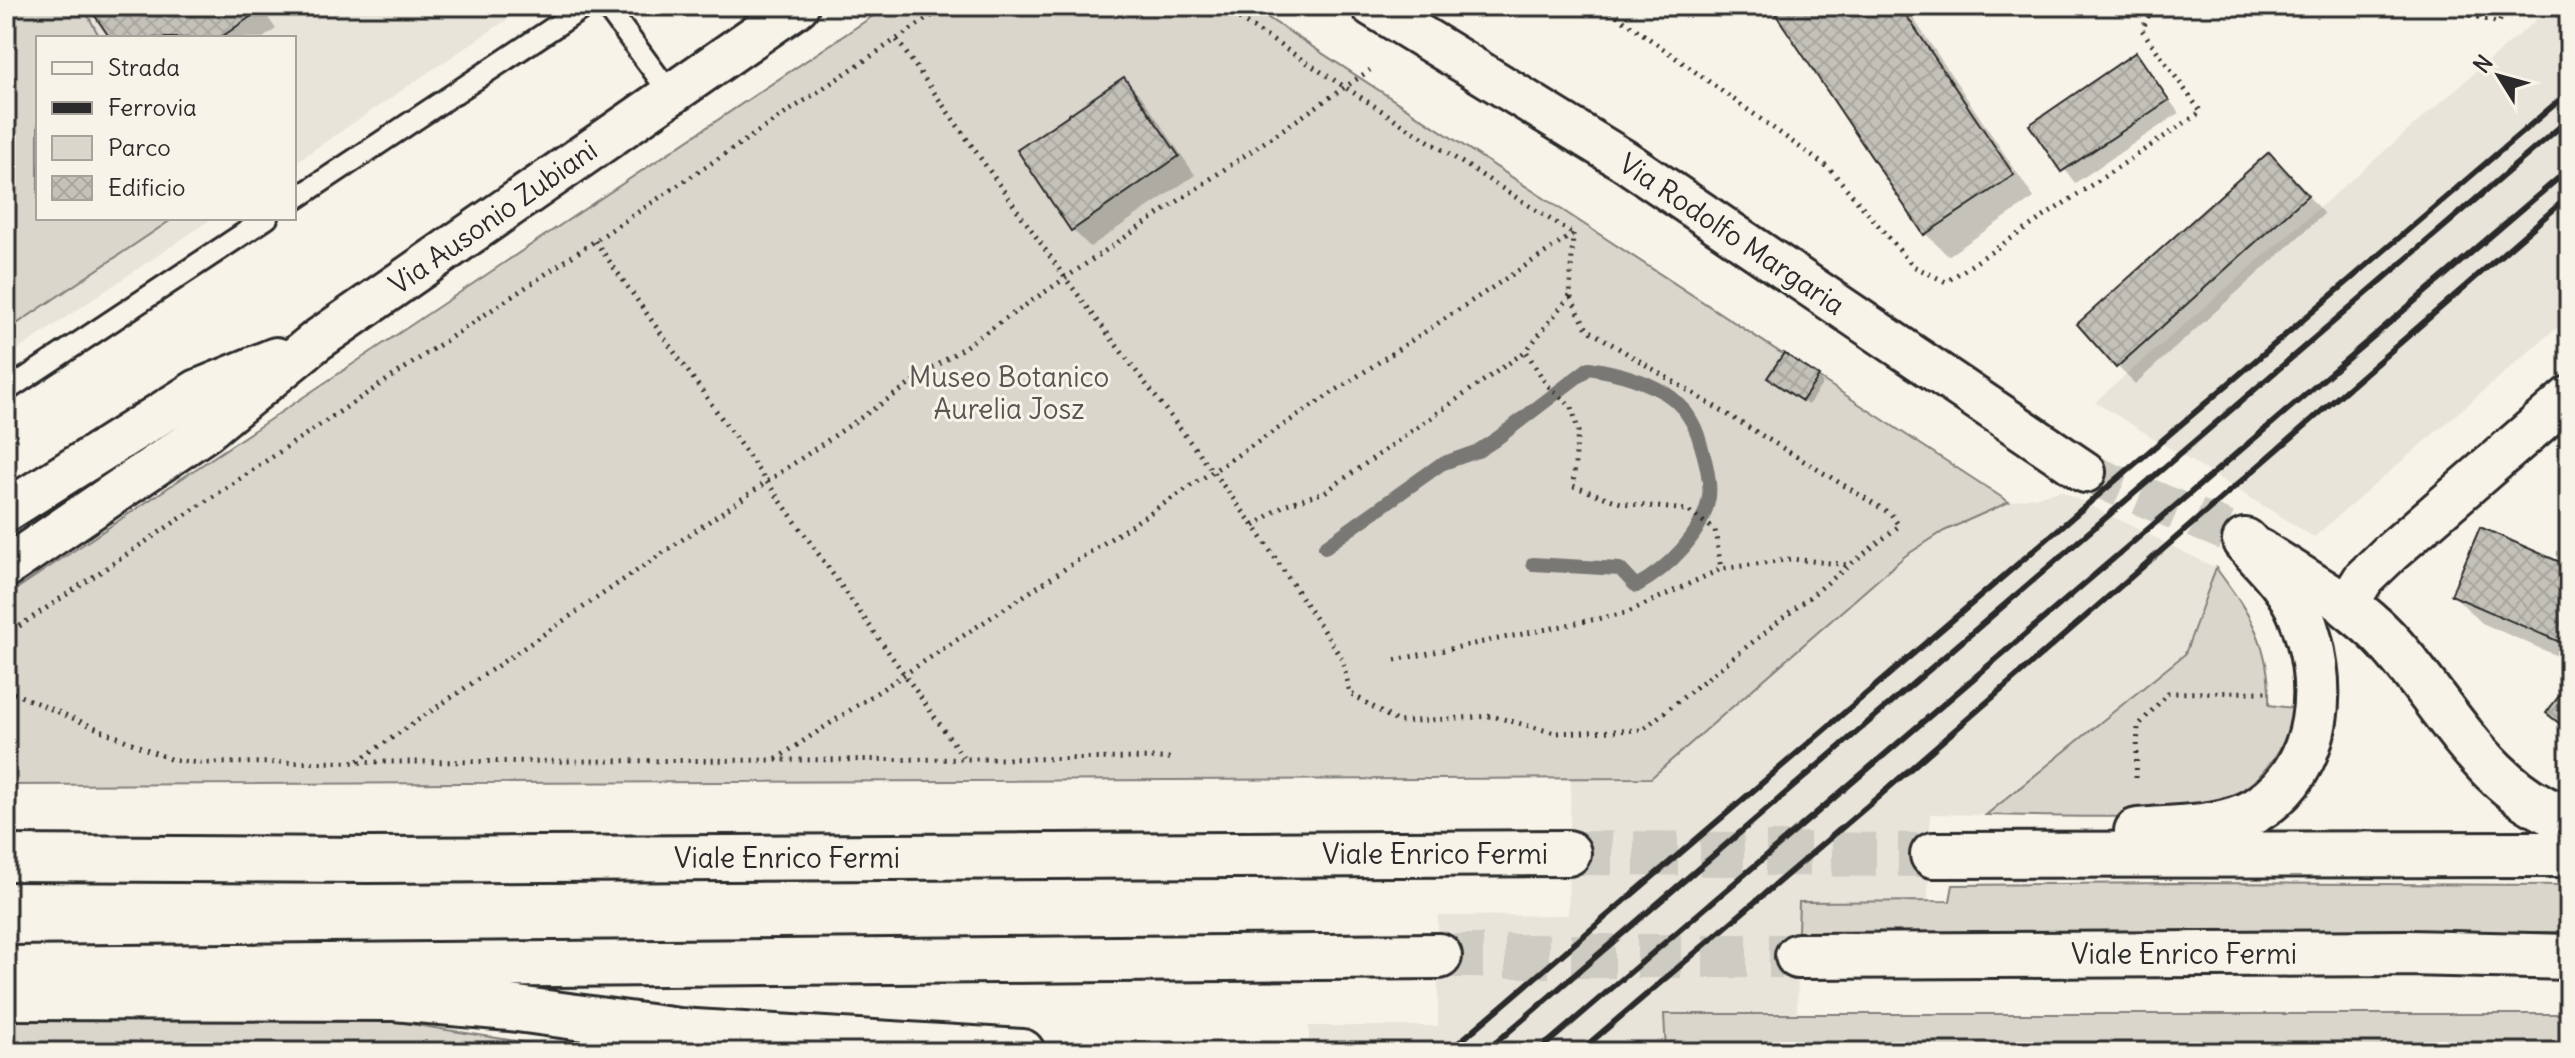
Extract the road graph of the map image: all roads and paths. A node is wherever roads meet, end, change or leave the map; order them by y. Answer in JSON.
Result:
{"nodes":[{"id":1,"x":586,"y":6,"type":"edge"},
{"id":2,"x":606,"y":6,"type":"edge"},
{"id":3,"x":798,"y":6,"type":"edge"},
{"id":4,"x":946,"y":6,"type":"edge"},
{"id":5,"x":1219,"y":6,"type":"edge"},
{"id":6,"x":1372,"y":6,"type":"edge"},
{"id":7,"x":1604,"y":6,"type":"edge"},
{"id":8,"x":2153,"y":6,"type":"edge"},
{"id":9,"x":2236,"y":6,"type":"edge"},
{"id":10,"x":2261,"y":6,"type":"edge"},
{"id":11,"x":2439,"y":6,"type":"edge"},
{"id":12,"x":2505,"y":6,"type":"edge"},
{"id":13,"x":897,"y":40,"type":"junction"},
{"id":14,"x":1370,"y":70,"type":"dead end"},
{"id":15,"x":1345,"y":90,"type":"junction"},
{"id":16,"x":670,"y":93,"type":"junction"},
{"id":17,"x":296,"y":199,"type":"edge"},
{"id":18,"x":264,"y":220,"type":"edge"},
{"id":19,"x":1573,"y":234,"type":"junction"},
{"id":20,"x":595,"y":241,"type":"junction"},
{"id":21,"x":1066,"y":279,"type":"junction"},
{"id":22,"x":1570,"y":296,"type":"junction"},
{"id":23,"x":316,"y":341,"type":"junction"},
{"id":24,"x":1526,"y":351,"type":"junction"},
{"id":25,"x":6,"y":391,"type":"edge"},
{"id":26,"x":2569,"y":397,"type":"edge"},
{"id":27,"x":1213,"y":472,"type":"junction"},
{"id":28,"x":2085,"y":472,"type":"tunnel mouth"},
{"id":29,"x":767,"y":482,"type":"junction"},
{"id":30,"x":6,"y":511,"type":"edge"},
{"id":31,"x":1254,"y":526,"type":"junction"},
{"id":32,"x":2236,"y":536,"type":"joint"},
{"id":33,"x":1850,"y":565,"type":"junction"},
{"id":34,"x":6,"y":567,"type":"edge"},
{"id":35,"x":1721,"y":569,"type":"junction"},
{"id":36,"x":2347,"y":605,"type":"junction"},
{"id":37,"x":6,"y":635,"type":"edge"},
{"id":38,"x":1395,"y":660,"type":"dead end"},
{"id":39,"x":906,"y":674,"type":"junction"},
{"id":40,"x":6,"y":690,"type":"edge"},
{"id":41,"x":2269,"y":692,"type":"dead end"},
{"id":42,"x":1174,"y":758,"type":"dead end"},
{"id":43,"x":965,"y":759,"type":"junction"},
{"id":44,"x":775,"y":760,"type":"junction"},
{"id":45,"x":358,"y":761,"type":"junction"},
{"id":46,"x":2136,"y":778,"type":"dead end"},
{"id":47,"x":2569,"y":819,"type":"edge"},
{"id":48,"x":1568,"y":853,"type":"tunnel mouth"},
{"id":49,"x":2569,"y":854,"type":"edge"},
{"id":50,"x":6,"y":858,"type":"edge"},
{"id":51,"x":1439,"y":956,"type":"tunnel mouth"},
{"id":52,"x":1798,"y":956,"type":"tunnel mouth"},
{"id":53,"x":2569,"y":957,"type":"edge"},
{"id":54,"x":6,"y":969,"type":"edge"},
{"id":55,"x":6,"y":997,"type":"edge"},
{"id":56,"x":1022,"y":1052,"type":"edge"}],
"edges":[{"from":1,"to":17,"type":"lane"},
{"from":2,"to":16,"type":"lane"},
{"from":3,"to":16,"type":"street","name":"Via Ausonio Zubiani"},
{"from":4,"to":13,"type":"path"},
{"from":5,"to":15,"type":"path"},
{"from":6,"to":28,"type":"street","name":"Via Rodolfo Margaria"},
{"from":7,"to":8,"type":"path"},
{"from":9,"to":10,"type":"path"},
{"from":11,"to":12,"type":"path"},
{"from":13,"to":20,"type":"path"},
{"from":13,"to":21,"type":"path"},
{"from":14,"to":15,"type":"path"},
{"from":15,"to":19,"type":"path"},
{"from":15,"to":21,"type":"path"},
{"from":16,"to":23,"type":"street","name":"Via Ausonio Zubiani"},
{"from":18,"to":25,"type":"lane"},
{"from":19,"to":22,"type":"path"},
{"from":19,"to":27,"type":"path"},
{"from":20,"to":29,"type":"path"},
{"from":20,"to":37,"type":"path"},
{"from":21,"to":27,"type":"path"},
{"from":21,"to":29,"type":"path"},
{"from":22,"to":24,"type":"path"},
{"from":22,"to":33,"type":"path"},
{"from":23,"to":30,"type":"street","name":"Via Ausonio Zubiani"},
{"from":23,"to":34,"type":"street","name":"Via Ausonio Zubiani"},
{"from":24,"to":31,"type":"path"},
{"from":24,"to":35,"type":"path"},
{"from":26,"to":36,"type":"street"},
{"from":27,"to":31,"type":"path"},
{"from":27,"to":39,"type":"path"},
{"from":29,"to":39,"type":"path"},
{"from":29,"to":45,"type":"path"},
{"from":31,"to":33,"type":"path"},
{"from":32,"to":36,"type":"street"},
{"from":32,"to":49,"type":"main road"},
{"from":33,"to":35,"type":"path"},
{"from":35,"to":38,"type":"path"},
{"from":36,"to":47,"type":"main road"},
{"from":39,"to":43,"type":"path"},
{"from":39,"to":44,"type":"path"},
{"from":40,"to":45,"type":"path"},
{"from":41,"to":46,"type":"path"},
{"from":42,"to":43,"type":"path"},
{"from":43,"to":44,"type":"path"},
{"from":44,"to":45,"type":"path"},
{"from":48,"to":50,"type":"main road","name":"Viale Enrico Fermi"},
{"from":51,"to":54,"type":"main road"},
{"from":52,"to":53,"type":"main road","name":"Viale Enrico Fermi"},
{"from":55,"to":56,"type":"main road"}]}
